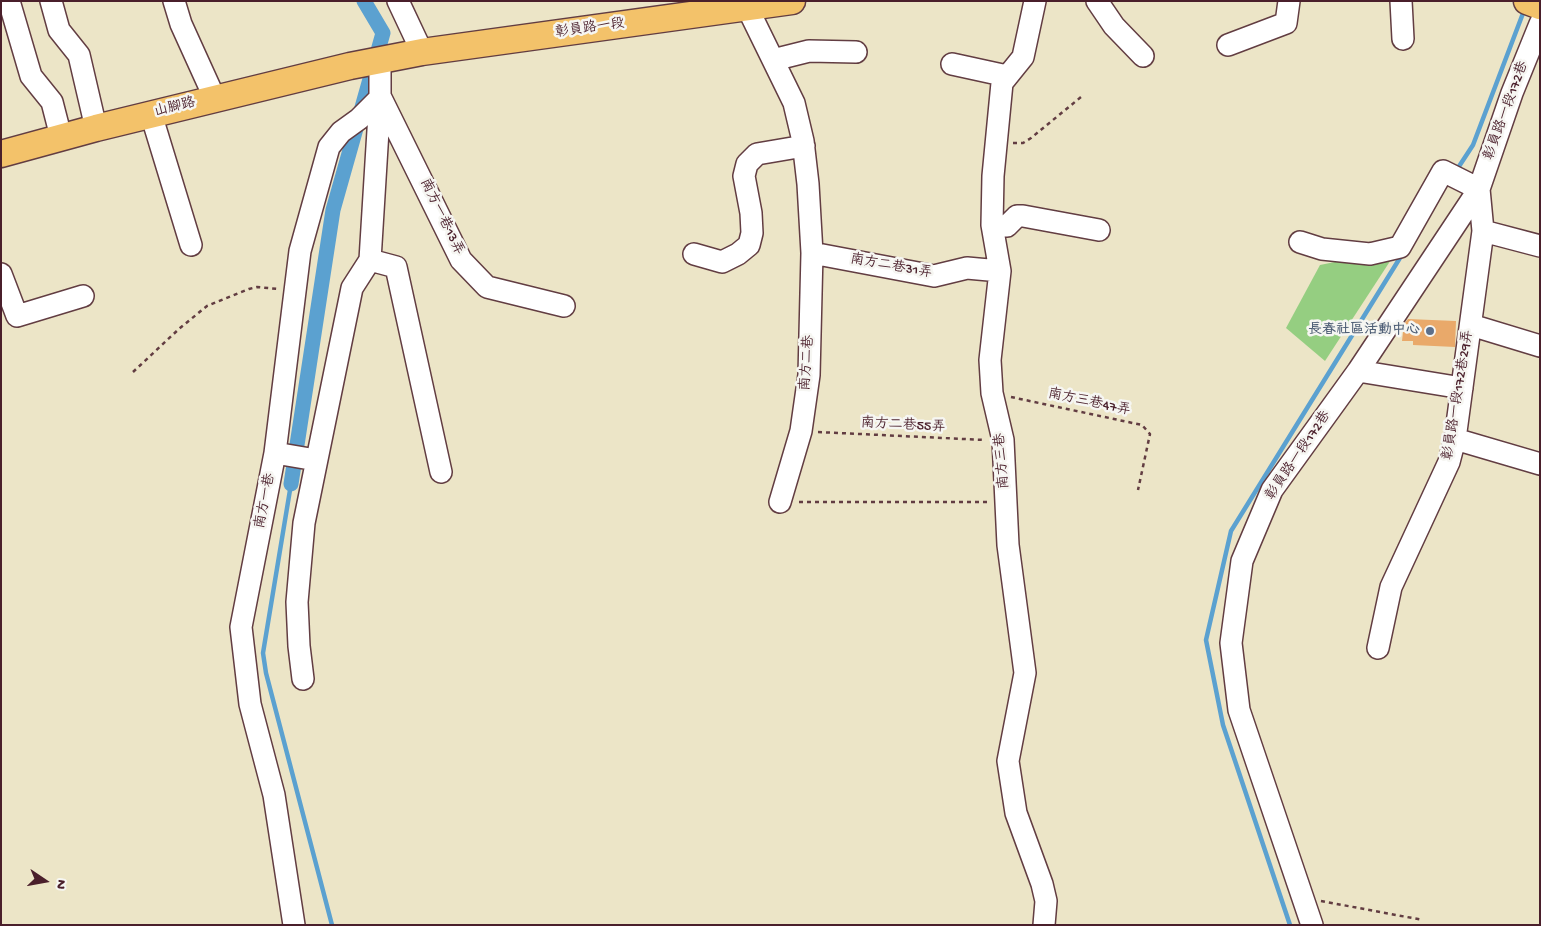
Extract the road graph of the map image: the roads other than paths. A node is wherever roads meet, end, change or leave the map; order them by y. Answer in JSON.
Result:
{"nodes":[{"id":1,"x":9,"y":1,"type":"edge"},
{"id":2,"x":51,"y":1,"type":"edge"},
{"id":3,"x":174,"y":1,"type":"edge"},
{"id":4,"x":398,"y":1,"type":"edge"},
{"id":5,"x":792,"y":1,"type":"edge"},
{"id":6,"x":1035,"y":1,"type":"edge"},
{"id":7,"x":1096,"y":1,"type":"edge"},
{"id":8,"x":1289,"y":1,"type":"edge"},
{"id":9,"x":1401,"y":1,"type":"edge"},
{"id":10,"x":747,"y":7,"type":"junction"},
{"id":11,"x":1535,"y":9,"type":"edge"},
{"id":12,"x":1403,"y":39,"type":"dead end"},
{"id":13,"x":1228,"y":45,"type":"dead end"},
{"id":14,"x":422,"y":52,"type":"junction"},
{"id":15,"x":856,"y":52,"type":"dead end"},
{"id":16,"x":1144,"y":56,"type":"dead end"},
{"id":17,"x":384,"y":60,"type":"junction"},
{"id":18,"x":773,"y":60,"type":"junction"},
{"id":19,"x":952,"y":64,"type":"dead end"},
{"id":20,"x":1007,"y":76,"type":"junction"},
{"id":21,"x":380,"y":98,"type":"junction"},
{"id":22,"x":215,"y":99,"type":"junction"},
{"id":23,"x":151,"y":114,"type":"junction"},
{"id":24,"x":96,"y":128,"type":"junction"},
{"id":25,"x":61,"y":137,"type":"junction"},
{"id":26,"x":804,"y":146,"type":"junction"},
{"id":27,"x":1,"y":154,"type":"edge"},
{"id":28,"x":1479,"y":188,"type":"junction"},
{"id":29,"x":992,"y":225,"type":"junction"},
{"id":30,"x":1099,"y":230,"type":"dead end"},
{"id":31,"x":1483,"y":231,"type":"junction"},
{"id":32,"x":1300,"y":242,"type":"dead end"},
{"id":33,"x":191,"y":245,"type":"dead end"},
{"id":34,"x":1540,"y":246,"type":"edge"},
{"id":35,"x":812,"y":253,"type":"junction"},
{"id":36,"x":694,"y":254,"type":"dead end"},
{"id":37,"x":370,"y":260,"type":"junction"},
{"id":38,"x":1000,"y":271,"type":"junction"},
{"id":39,"x":1,"y":274,"type":"edge"},
{"id":40,"x":83,"y":296,"type":"dead end"},
{"id":41,"x":564,"y":306,"type":"dead end"},
{"id":42,"x":1471,"y":325,"type":"junction"},
{"id":43,"x":1540,"y":346,"type":"edge"},
{"id":44,"x":1358,"y":370,"type":"junction"},
{"id":45,"x":1462,"y":388,"type":"junction"},
{"id":46,"x":1455,"y":439,"type":"junction"},
{"id":47,"x":276,"y":453,"type":"junction"},
{"id":48,"x":316,"y":460,"type":"junction"},
{"id":49,"x":1540,"y":464,"type":"edge"},
{"id":50,"x":441,"y":472,"type":"dead end"},
{"id":51,"x":780,"y":502,"type":"road end"},
{"id":52,"x":1378,"y":648,"type":"dead end"},
{"id":53,"x":303,"y":679,"type":"dead end"},
{"id":54,"x":294,"y":925,"type":"edge"},
{"id":55,"x":1044,"y":925,"type":"edge"},
{"id":56,"x":1312,"y":925,"type":"edge"}],
"edges":[{"from":1,"to":25,"type":"street"},
{"from":2,"to":24,"type":"street"},
{"from":3,"to":22,"type":"street"},
{"from":4,"to":14,"type":"street"},
{"from":5,"to":10,"type":"main road","name":"彰員路一段"},
{"from":6,"to":20,"type":"street","name":"南方三巷"},
{"from":7,"to":16,"type":"street"},
{"from":8,"to":13,"type":"street"},
{"from":9,"to":12,"type":"street"},
{"from":10,"to":14,"type":"main road","name":"彰員路一段"},
{"from":10,"to":18,"type":"street","name":"南方二巷"},
{"from":11,"to":28,"type":"street","name":"彰員路一段172巷"},
{"from":14,"to":17,"type":"main road","name":"彰員路一段"},
{"from":15,"to":18,"type":"street"},
{"from":17,"to":21,"type":"street"},
{"from":17,"to":22,"type":"main road","name":"山腳路"},
{"from":18,"to":26,"type":"street","name":"南方二巷"},
{"from":19,"to":20,"type":"street"},
{"from":20,"to":29,"type":"street","name":"南方三巷"},
{"from":21,"to":37,"type":"street"},
{"from":21,"to":41,"type":"street","name":"南方一巷13弄"},
{"from":21,"to":47,"type":"street","name":"南方一巷"},
{"from":22,"to":23,"type":"main road","name":"山腳路"},
{"from":23,"to":24,"type":"main road","name":"山腳路"},
{"from":23,"to":33,"type":"street"},
{"from":24,"to":25,"type":"main road","name":"山腳路"},
{"from":25,"to":27,"type":"main road","name":"山腳路"},
{"from":26,"to":35,"type":"street","name":"南方二巷"},
{"from":26,"to":36,"type":"street"},
{"from":28,"to":31,"type":"street","name":"彰員路一段172巷29弄"},
{"from":28,"to":32,"type":"street"},
{"from":28,"to":44,"type":"street","name":"彰員路一段172巷"},
{"from":29,"to":30,"type":"street"},
{"from":29,"to":38,"type":"street","name":"南方三巷"},
{"from":31,"to":34,"type":"street"},
{"from":31,"to":42,"type":"street","name":"彰員路一段172巷29弄"},
{"from":35,"to":38,"type":"street","name":"南方二巷31弄"},
{"from":35,"to":51,"type":"street","name":"南方二巷"},
{"from":37,"to":48,"type":"street"},
{"from":37,"to":50,"type":"street"},
{"from":38,"to":55,"type":"street","name":"南方三巷"},
{"from":39,"to":40,"type":"street"},
{"from":42,"to":43,"type":"street"},
{"from":42,"to":45,"type":"street","name":"彰員路一段172巷29弄"},
{"from":44,"to":45,"type":"street"},
{"from":44,"to":56,"type":"street","name":"彰員路一段172巷"},
{"from":45,"to":46,"type":"street","name":"彰員路一段172巷29弄"},
{"from":46,"to":49,"type":"street"},
{"from":46,"to":52,"type":"street","name":"彰員路一段172巷29弄"},
{"from":47,"to":48,"type":"street"},
{"from":47,"to":54,"type":"street","name":"南方一巷"},
{"from":48,"to":53,"type":"street"}]}
